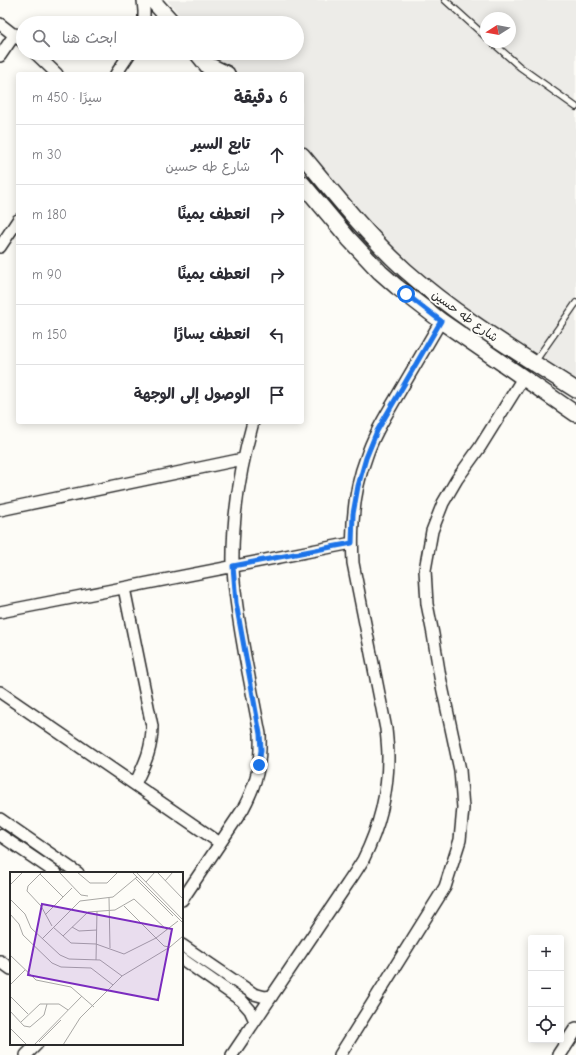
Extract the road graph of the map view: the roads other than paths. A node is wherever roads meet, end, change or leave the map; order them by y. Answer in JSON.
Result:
{"nodes":[{"id":1,"x":143,"y":0,"type":"edge"},
{"id":2,"x":152,"y":0,"type":"edge"},
{"id":3,"x":445,"y":0,"type":"edge"},
{"id":4,"x":144,"y":16,"type":"edge"},
{"id":5,"x":167,"y":16,"type":"edge"},
{"id":6,"x":0,"y":24,"type":"edge"},
{"id":7,"x":480,"y":32,"type":"edge"},
{"id":8,"x":16,"y":36,"type":"edge"},
{"id":9,"x":16,"y":41,"type":"edge"},
{"id":10,"x":499,"y":48,"type":"edge"},
{"id":11,"x":0,"y":56,"type":"edge"},
{"id":12,"x":42,"y":60,"type":"edge"},
{"id":13,"x":125,"y":60,"type":"edge"},
{"id":14,"x":206,"y":64,"type":"edge"},
{"id":15,"x":55,"y":72,"type":"edge"},
{"id":16,"x":117,"y":72,"type":"edge"},
{"id":17,"x":223,"y":72,"type":"edge"},
{"id":18,"x":576,"y":107,"type":"edge"},
{"id":19,"x":304,"y":157,"type":"edge"},
{"id":20,"x":304,"y":185,"type":"edge"},
{"id":21,"x":16,"y":223,"type":"edge"},
{"id":22,"x":0,"y":247,"type":"edge"},
{"id":23,"x":576,"y":303,"type":"edge"},
{"id":24,"x":441,"y":321,"type":"junction"},
{"id":25,"x":534,"y":363,"type":"junction"},
{"id":26,"x":523,"y":378,"type":"junction"},
{"id":27,"x":576,"y":390,"type":"edge"},
{"id":28,"x":576,"y":414,"type":"edge"},
{"id":29,"x":253,"y":424,"type":"edge"},
{"id":30,"x":244,"y":459,"type":"junction"},
{"id":31,"x":0,"y":510,"type":"edge"},
{"id":32,"x":352,"y":543,"type":"junction"},
{"id":33,"x":233,"y":566,"type":"junction"},
{"id":34,"x":124,"y":588,"type":"junction"},
{"id":35,"x":0,"y":612,"type":"edge"},
{"id":36,"x":0,"y":692,"type":"edge"},
{"id":37,"x":135,"y":784,"type":"junction"},
{"id":38,"x":0,"y":819,"type":"edge"},
{"id":39,"x":0,"y":834,"type":"edge"},
{"id":40,"x":220,"y":843,"type":"junction"},
{"id":41,"x":55,"y":872,"type":"edge"},
{"id":42,"x":77,"y":872,"type":"edge"},
{"id":43,"x":183,"y":898,"type":"edge"},
{"id":44,"x":183,"y":946,"type":"edge"},
{"id":45,"x":183,"y":960,"type":"edge"},
{"id":46,"x":0,"y":961,"type":"edge"},
{"id":47,"x":10,"y":968,"type":"edge"},
{"id":48,"x":272,"y":996,"type":"junction"},
{"id":49,"x":255,"y":1022,"type":"junction"},
{"id":50,"x":576,"y":1029,"type":"edge"},
{"id":51,"x":36,"y":1045,"type":"edge"},
{"id":52,"x":26,"y":1055,"type":"edge"},
{"id":53,"x":232,"y":1055,"type":"edge"},
{"id":54,"x":340,"y":1055,"type":"edge"},
{"id":55,"x":559,"y":1055,"type":"edge"}],
"edges":[{"from":1,"to":4,"type":"street"},
{"from":2,"to":5,"type":"main road"},
{"from":3,"to":7,"type":"lane"},
{"from":6,"to":8,"type":"street"},
{"from":9,"to":11,"type":"street"},
{"from":10,"to":18,"type":"lane"},
{"from":12,"to":15,"type":"street"},
{"from":13,"to":16,"type":"street"},
{"from":14,"to":17,"type":"main road"},
{"from":19,"to":25,"type":"main road","name":"شارع طه حسين"},
{"from":20,"to":24,"type":"main road","name":"شارع طه حسين"},
{"from":21,"to":22,"type":"street"},
{"from":23,"to":25,"type":"lane"},
{"from":24,"to":26,"type":"main road","name":"شارع طه حسين"},
{"from":24,"to":32,"type":"street"},
{"from":25,"to":27,"type":"main road","name":"شارع طه حسين"},
{"from":26,"to":28,"type":"main road","name":"شارع طه حسين"},
{"from":26,"to":54,"type":"street"},
{"from":29,"to":30,"type":"street"},
{"from":30,"to":31,"type":"street"},
{"from":30,"to":33,"type":"street"},
{"from":32,"to":33,"type":"street"},
{"from":32,"to":48,"type":"street"},
{"from":33,"to":34,"type":"street"},
{"from":33,"to":40,"type":"street"},
{"from":34,"to":35,"type":"street"},
{"from":34,"to":37,"type":"street"},
{"from":36,"to":37,"type":"street"},
{"from":37,"to":40,"type":"street"},
{"from":38,"to":42,"type":"street"},
{"from":39,"to":41,"type":"street"},
{"from":40,"to":43,"type":"street"},
{"from":44,"to":48,"type":"street"},
{"from":45,"to":49,"type":"street"},
{"from":46,"to":47,"type":"street"},
{"from":48,"to":49,"type":"street"},
{"from":49,"to":53,"type":"street"},
{"from":50,"to":55,"type":"street"},
{"from":51,"to":52,"type":"street"}]}
